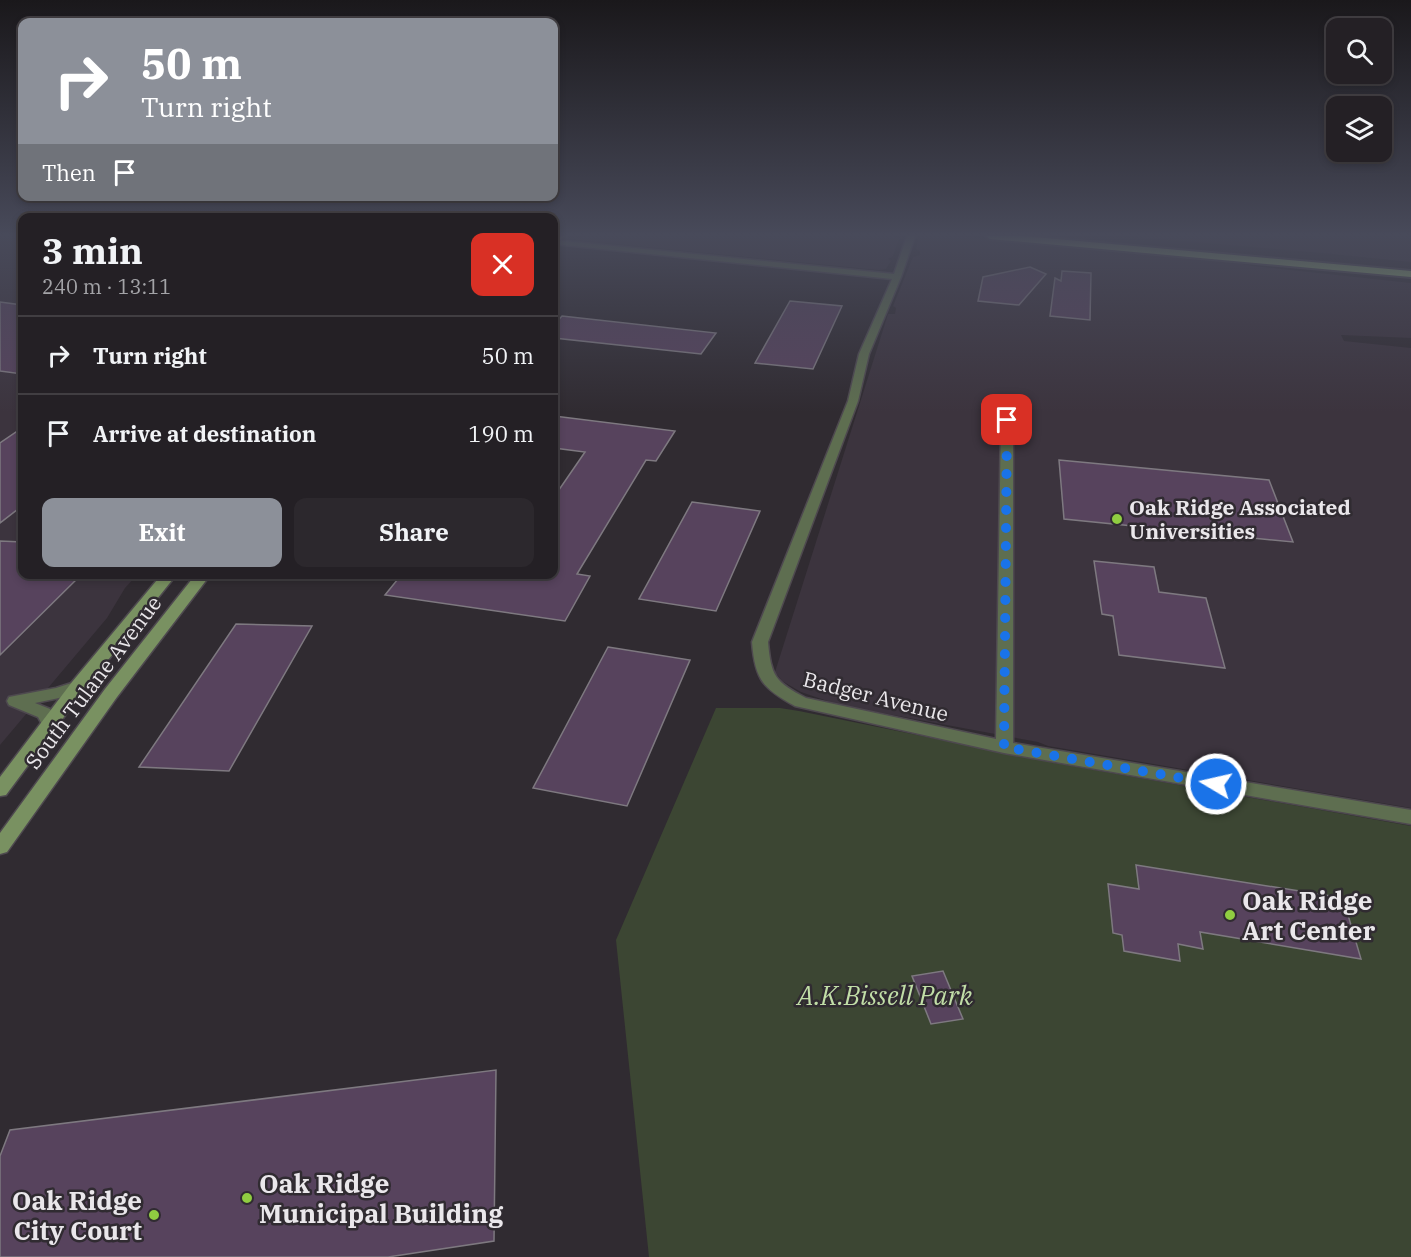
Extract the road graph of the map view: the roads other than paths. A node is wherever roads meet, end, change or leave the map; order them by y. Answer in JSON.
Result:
{"nodes":[{"id":1,"x":889,"y":295,"type":"edge"},
{"id":2,"x":1007,"y":420,"type":"dead end"},
{"id":3,"x":166,"y":579,"type":"edge"},
{"id":4,"x":200,"y":579,"type":"edge"},
{"id":5,"x":78,"y":686,"type":"junction"},
{"id":6,"x":50,"y":724,"type":"junction"},
{"id":7,"x":1004,"y":747,"type":"junction"},
{"id":8,"x":0,"y":790,"type":"edge"},
{"id":9,"x":1411,"y":817,"type":"edge"},
{"id":10,"x":0,"y":847,"type":"edge"}],
"edges":[{"from":1,"to":7,"type":"street","name":"Badger Avenue"},
{"from":2,"to":7,"type":"street"},
{"from":3,"to":5,"type":"main road","name":"South Tulane Avenue"},
{"from":4,"to":10,"type":"main road","name":"South Tulane Avenue"},
{"from":5,"to":6,"type":"main road","name":"South Tulane Avenue"},
{"from":5,"to":6,"type":"street"},
{"from":6,"to":8,"type":"main road","name":"South Tulane Avenue"},
{"from":7,"to":9,"type":"street","name":"Badger Avenue"}]}
